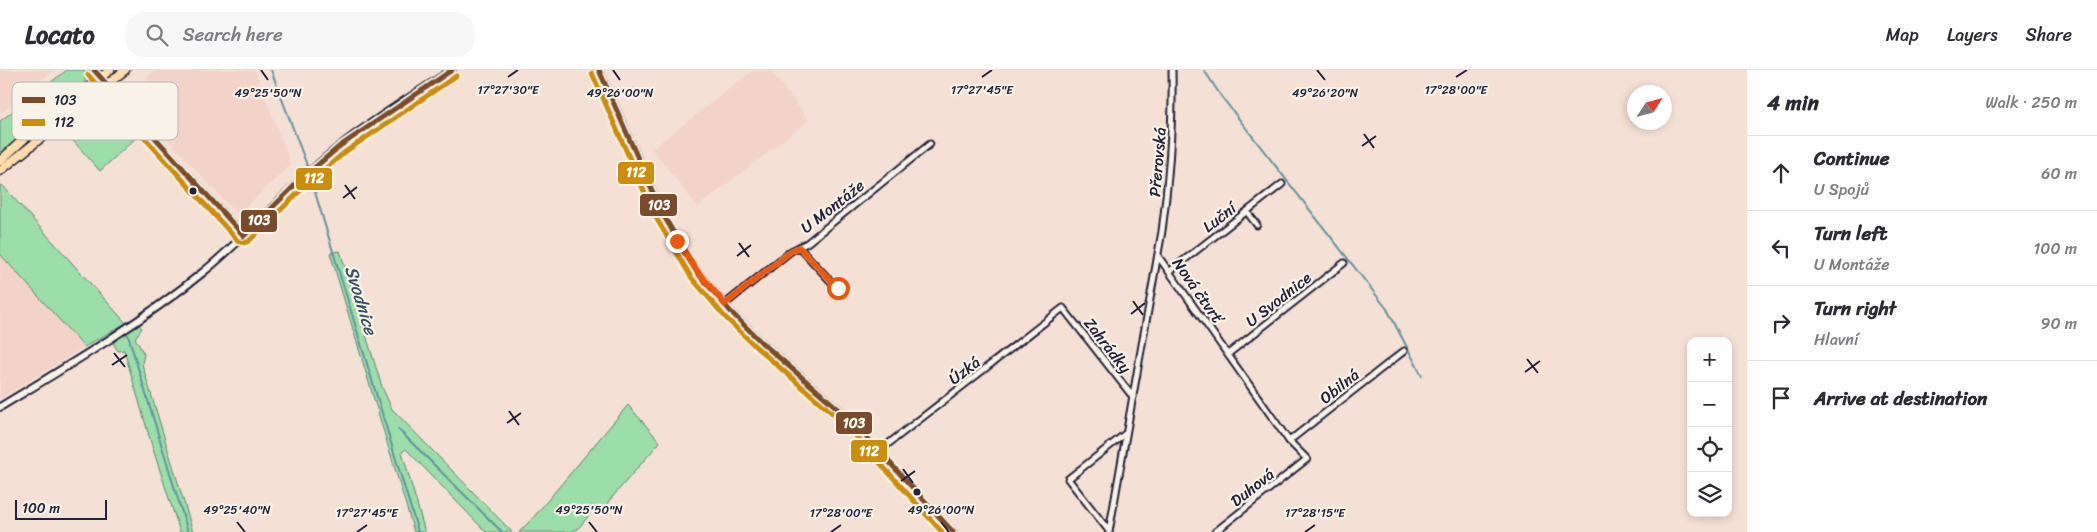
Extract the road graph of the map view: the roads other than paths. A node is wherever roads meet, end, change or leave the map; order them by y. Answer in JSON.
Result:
{"nodes":[{"id":1,"x":94,"y":70,"type":"edge"},
{"id":2,"x":110,"y":70,"type":"edge"},
{"id":3,"x":125,"y":70,"type":"edge"},
{"id":4,"x":452,"y":70,"type":"edge"},
{"id":5,"x":599,"y":70,"type":"edge"},
{"id":6,"x":1172,"y":70,"type":"edge"},
{"id":7,"x":100,"y":77,"type":"junction"},
{"id":8,"x":94,"y":82,"type":"edge"},
{"id":9,"x":105,"y":82,"type":"edge"},
{"id":10,"x":110,"y":82,"type":"edge"},
{"id":11,"x":23,"y":140,"type":"edge"},
{"id":12,"x":39,"y":140,"type":"edge"},
{"id":13,"x":157,"y":140,"type":"edge"},
{"id":14,"x":930,"y":144,"type":"dead end"},
{"id":15,"x":0,"y":161,"type":"edge"},
{"id":16,"x":0,"y":172,"type":"edge"},
{"id":17,"x":1282,"y":184,"type":"dead end"},
{"id":18,"x":1247,"y":212,"type":"junction"},
{"id":19,"x":1257,"y":225,"type":"dead end"},
{"id":20,"x":244,"y":236,"type":"junction"},
{"id":21,"x":799,"y":247,"type":"junction"},
{"id":22,"x":1158,"y":256,"type":"junction"},
{"id":23,"x":1344,"y":263,"type":"dead end"},
{"id":24,"x":1170,"y":271,"type":"junction"},
{"id":25,"x":838,"y":288,"type":"dead end"},
{"id":26,"x":725,"y":304,"type":"junction"},
{"id":27,"x":1063,"y":308,"type":"joint"},
{"id":28,"x":1404,"y":351,"type":"dead end"},
{"id":29,"x":1228,"y":354,"type":"junction"},
{"id":30,"x":1133,"y":397,"type":"junction"},
{"id":31,"x":0,"y":407,"type":"edge"},
{"id":32,"x":1125,"y":434,"type":"junction"},
{"id":33,"x":1289,"y":441,"type":"junction"},
{"id":34,"x":879,"y":451,"type":"junction"},
{"id":35,"x":1304,"y":462,"type":"joint"},
{"id":36,"x":953,"y":532,"type":"edge"},
{"id":37,"x":1109,"y":532,"type":"edge"},
{"id":38,"x":1215,"y":532,"type":"edge"}],
"edges":[{"from":1,"to":7,"type":"street"},
{"from":2,"to":7,"type":"main road"},
{"from":3,"to":10,"type":"main road"},
{"from":4,"to":20,"type":"street"},
{"from":5,"to":26,"type":"street"},
{"from":6,"to":22,"type":"street","name":"Přerovská"},
{"from":7,"to":8,"type":"main road"},
{"from":7,"to":9,"type":"street"},
{"from":11,"to":15,"type":"main road"},
{"from":12,"to":16,"type":"main road"},
{"from":13,"to":20,"type":"street"},
{"from":14,"to":21,"type":"street","name":"U Montáže"},
{"from":17,"to":18,"type":"street","name":"Luční"},
{"from":18,"to":19,"type":"street"},
{"from":18,"to":24,"type":"street","name":"Luční"},
{"from":20,"to":31,"type":"street"},
{"from":21,"to":25,"type":"street"},
{"from":21,"to":26,"type":"street","name":"U Montáže"},
{"from":22,"to":24,"type":"street","name":"Nová čtvrť"},
{"from":22,"to":30,"type":"street","name":"Nová čtvrť"},
{"from":23,"to":29,"type":"street","name":"U Svodnice"},
{"from":24,"to":29,"type":"street","name":"Nová čtvrť"},
{"from":26,"to":34,"type":"street"},
{"from":27,"to":30,"type":"street","name":"Zahrádky"},
{"from":27,"to":34,"type":"street","name":"Úzká"},
{"from":28,"to":33,"type":"street","name":"Obilná"},
{"from":29,"to":33,"type":"street","name":"Nová čtvrť"},
{"from":30,"to":32,"type":"street","name":"Nová čtvrť"},
{"from":32,"to":37,"type":"street","name":"Nová čtvrť"},
{"from":32,"to":37,"type":"street","name":"Nová čtvrť"},
{"from":33,"to":35,"type":"street","name":"Nová čtvrť"},
{"from":34,"to":36,"type":"street"},
{"from":35,"to":38,"type":"street","name":"Duhová"}]}
